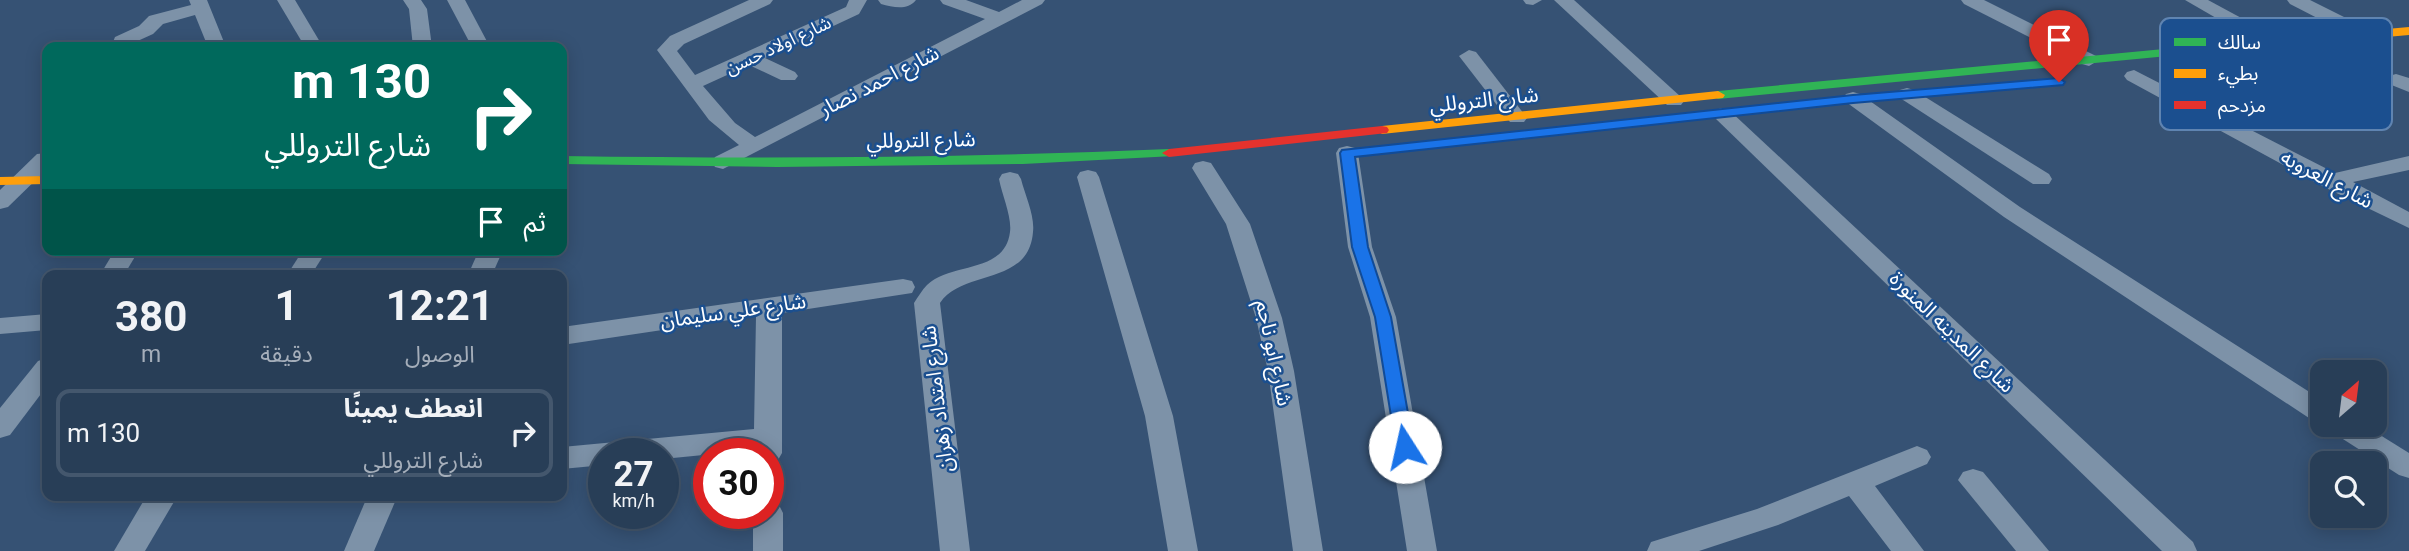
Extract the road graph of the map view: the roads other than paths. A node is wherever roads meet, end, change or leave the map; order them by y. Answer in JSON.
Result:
{"nodes":[{"id":1,"x":286,"y":0,"type":"edge"},
{"id":2,"x":412,"y":0,"type":"edge"},
{"id":3,"x":456,"y":0,"type":"edge"},
{"id":4,"x":725,"y":0,"type":"edge"},
{"id":5,"x":764,"y":0,"type":"edge"},
{"id":6,"x":858,"y":0,"type":"edge"},
{"id":7,"x":887,"y":0,"type":"edge"},
{"id":8,"x":907,"y":0,"type":"edge"},
{"id":9,"x":949,"y":0,"type":"edge"},
{"id":10,"x":1036,"y":0,"type":"edge"},
{"id":11,"x":1563,"y":0,"type":"edge"},
{"id":12,"x":1970,"y":0,"type":"edge"},
{"id":13,"x":2194,"y":0,"type":"edge"},
{"id":14,"x":2295,"y":0,"type":"edge"},
{"id":15,"x":199,"y":4,"type":"edge"},
{"id":16,"x":744,"y":9,"type":"junction"},
{"id":17,"x":1000,"y":18,"type":"junction"},
{"id":18,"x":2227,"y":18,"type":"edge"},
{"id":19,"x":2331,"y":18,"type":"edge"},
{"id":20,"x":122,"y":42,"type":"edge"},
{"id":21,"x":212,"y":42,"type":"edge"},
{"id":22,"x":311,"y":42,"type":"edge"},
{"id":23,"x":422,"y":42,"type":"edge"},
{"id":24,"x":478,"y":42,"type":"edge"},
{"id":25,"x":2160,"y":54,"type":"edge"},
{"id":26,"x":1469,"y":56,"type":"dead end"},
{"id":27,"x":749,"y":58,"type":"junction"},
{"id":28,"x":2089,"y":60,"type":"junction"},
{"id":29,"x":2160,"y":75,"type":"edge"},
{"id":30,"x":788,"y":76,"type":"dead end"},
{"id":31,"x":2128,"y":77,"type":"joint"},
{"id":32,"x":692,"y":84,"type":"junction"},
{"id":33,"x":1934,"y":92,"type":"dead end"},
{"id":34,"x":2160,"y":93,"type":"edge"},
{"id":35,"x":1907,"y":94,"type":"junction"},
{"id":36,"x":1847,"y":99,"type":"joint"},
{"id":37,"x":1674,"y":101,"type":"junction"},
{"id":38,"x":1748,"y":111,"type":"dead end"},
{"id":39,"x":1715,"y":115,"type":"joint"},
{"id":40,"x":1517,"y":118,"type":"junction"},
{"id":41,"x":2231,"y":130,"type":"edge"},
{"id":42,"x":754,"y":145,"type":"junction"},
{"id":43,"x":1348,"y":153,"type":"dead end"},
{"id":44,"x":567,"y":160,"type":"edge"},
{"id":45,"x":723,"y":162,"type":"junction"},
{"id":46,"x":2409,"y":163,"type":"edge"},
{"id":47,"x":1203,"y":168,"type":"dead end"},
{"id":48,"x":31,"y":170,"type":"edge"},
{"id":49,"x":1088,"y":176,"type":"dead end"},
{"id":50,"x":1010,"y":179,"type":"dead end"},
{"id":51,"x":2042,"y":179,"type":"dead end"},
{"id":52,"x":2330,"y":181,"type":"junction"},
{"id":53,"x":0,"y":202,"type":"edge"},
{"id":54,"x":2409,"y":221,"type":"edge"},
{"id":55,"x":903,"y":287,"type":"dead end"},
{"id":56,"x":769,"y":306,"type":"junction"},
{"id":57,"x":42,"y":322,"type":"edge"},
{"id":58,"x":0,"y":326,"type":"edge"},
{"id":59,"x":567,"y":335,"type":"edge"},
{"id":60,"x":42,"y":373,"type":"edge"},
{"id":61,"x":2310,"y":405,"type":"edge"},
{"id":62,"x":0,"y":428,"type":"edge"},
{"id":63,"x":768,"y":438,"type":"edge"},
{"id":64,"x":2363,"y":438,"type":"edge"},
{"id":65,"x":588,"y":456,"type":"edge"},
{"id":66,"x":1917,"y":457,"type":"dead end"},
{"id":67,"x":567,"y":458,"type":"edge"},
{"id":68,"x":2409,"y":467,"type":"edge"},
{"id":69,"x":1973,"y":480,"type":"dead end"},
{"id":70,"x":1855,"y":482,"type":"junction"},
{"id":71,"x":159,"y":501,"type":"edge"},
{"id":72,"x":380,"y":501,"type":"edge"},
{"id":73,"x":768,"y":529,"type":"edge"},
{"id":74,"x":1706,"y":545,"type":"edge"},
{"id":75,"x":130,"y":551,"type":"edge"},
{"id":76,"x":359,"y":551,"type":"edge"},
{"id":77,"x":768,"y":551,"type":"edge"},
{"id":78,"x":955,"y":551,"type":"edge"},
{"id":79,"x":1183,"y":551,"type":"edge"},
{"id":80,"x":1308,"y":551,"type":"edge"},
{"id":81,"x":1422,"y":551,"type":"edge"},
{"id":82,"x":1662,"y":551,"type":"edge"},
{"id":83,"x":1909,"y":551,"type":"edge"},
{"id":84,"x":2034,"y":551,"type":"edge"},
{"id":85,"x":2182,"y":551,"type":"edge"}],
"edges":[{"from":1,"to":22,"type":"street"},
{"from":2,"to":23,"type":"street"},
{"from":3,"to":24,"type":"street"},
{"from":4,"to":16,"type":"street"},
{"from":5,"to":16,"type":"street"},
{"from":6,"to":27,"type":"street","name":"شارع اولاد حسن"},
{"from":7,"to":8,"type":"street"},
{"from":9,"to":17,"type":"street"},
{"from":10,"to":17,"type":"street","name":"شارع احمد نصار"},
{"from":11,"to":37,"type":"street"},
{"from":12,"to":28,"type":"street"},
{"from":13,"to":18,"type":"street"},
{"from":14,"to":19,"type":"street"},
{"from":15,"to":20,"type":"street"},
{"from":15,"to":21,"type":"street"},
{"from":16,"to":32,"type":"street"},
{"from":17,"to":42,"type":"street","name":"شارع احمد نصار"},
{"from":25,"to":28,"type":"street","name":"شارع التروللي"},
{"from":26,"to":40,"type":"street"},
{"from":27,"to":30,"type":"street"},
{"from":27,"to":32,"type":"street","name":"شارع اولاد حسن"},
{"from":28,"to":37,"type":"street","name":"شارع التروللي"},
{"from":29,"to":31,"type":"street"},
{"from":31,"to":34,"type":"street","name":"شارع العروبه"},
{"from":32,"to":42,"type":"street"},
{"from":33,"to":35,"type":"street"},
{"from":35,"to":36,"type":"street"},
{"from":35,"to":51,"type":"street"},
{"from":36,"to":61,"type":"street"},
{"from":37,"to":40,"type":"street","name":"شارع التروللي"},
{"from":38,"to":39,"type":"street"},
{"from":39,"to":85,"type":"street","name":"شارع المدينه المنورة"},
{"from":40,"to":45,"type":"street","name":"شارع التروللي"},
{"from":41,"to":52,"type":"street","name":"شارع العروبه"},
{"from":42,"to":45,"type":"street","name":"شارع احمد نصار"},
{"from":43,"to":81,"type":"street"},
{"from":44,"to":45,"type":"street","name":"شارع التروللي"},
{"from":46,"to":52,"type":"street"},
{"from":47,"to":80,"type":"street","name":"شارع ابو ناجم"},
{"from":48,"to":53,"type":"street"},
{"from":49,"to":79,"type":"street"},
{"from":50,"to":78,"type":"street","name":"شارع امتداد زهران"},
{"from":52,"to":54,"type":"street","name":"شارع العروبه"},
{"from":55,"to":56,"type":"street","name":"شارع علي سليمان"},
{"from":56,"to":59,"type":"street","name":"شارع علي سليمان"},
{"from":56,"to":63,"type":"street"},
{"from":57,"to":58,"type":"street"},
{"from":60,"to":62,"type":"street"},
{"from":64,"to":68,"type":"street"},
{"from":65,"to":67,"type":"street"},
{"from":66,"to":70,"type":"street"},
{"from":69,"to":84,"type":"street"},
{"from":70,"to":74,"type":"street"},
{"from":70,"to":83,"type":"street"},
{"from":71,"to":75,"type":"street"},
{"from":72,"to":76,"type":"street"},
{"from":73,"to":77,"type":"street"},
{"from":74,"to":82,"type":"street"}]}
